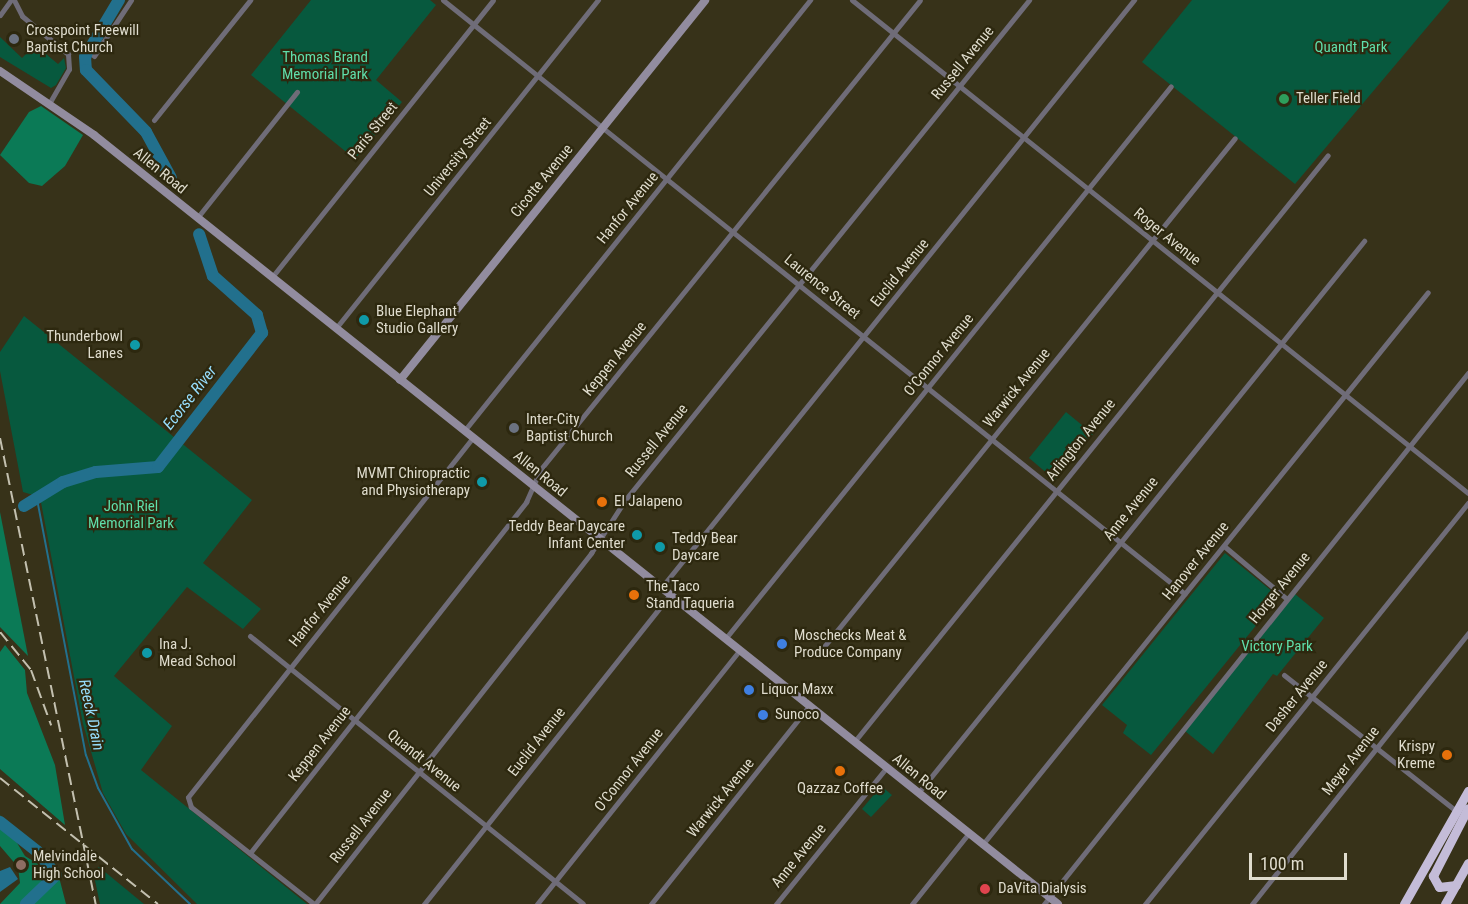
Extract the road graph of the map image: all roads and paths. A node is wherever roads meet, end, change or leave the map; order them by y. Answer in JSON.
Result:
{"nodes":[{"id":1,"x":12,"y":0,"type":"edge"},
{"id":2,"x":131,"y":0,"type":"edge"},
{"id":3,"x":250,"y":0,"type":"edge"},
{"id":4,"x":443,"y":0,"type":"edge"},
{"id":5,"x":493,"y":0,"type":"edge"},
{"id":6,"x":598,"y":0,"type":"edge"},
{"id":7,"x":705,"y":0,"type":"edge"},
{"id":8,"x":810,"y":0,"type":"edge"},
{"id":9,"x":852,"y":0,"type":"edge"},
{"id":10,"x":920,"y":0,"type":"edge"},
{"id":11,"x":1029,"y":0,"type":"edge"},
{"id":12,"x":1134,"y":0,"type":"edge"},
{"id":13,"x":0,"y":15,"type":"edge"},
{"id":14,"x":474,"y":25,"type":"junction"},
{"id":15,"x":893,"y":33,"type":"junction"},
{"id":16,"x":94,"y":56,"type":"dead end"},
{"id":17,"x":0,"y":71,"type":"edge"},
{"id":18,"x":538,"y":75,"type":"junction"},
{"id":19,"x":960,"y":86,"type":"junction"},
{"id":20,"x":1171,"y":86,"type":"dead end"},
{"id":21,"x":297,"y":92,"type":"dead end"},
{"id":22,"x":50,"y":102,"type":"junction"},
{"id":23,"x":154,"y":120,"type":"dead end"},
{"id":24,"x":603,"y":128,"type":"junction"},
{"id":25,"x":1024,"y":138,"type":"junction"},
{"id":26,"x":1235,"y":138,"type":"dead end"},
{"id":27,"x":1328,"y":155,"type":"dead end"},
{"id":28,"x":667,"y":179,"type":"junction"},
{"id":29,"x":1088,"y":189,"type":"junction"},
{"id":30,"x":197,"y":218,"type":"junction"},
{"id":31,"x":733,"y":232,"type":"junction"},
{"id":32,"x":1152,"y":241,"type":"junction"},
{"id":33,"x":1364,"y":241,"type":"dead end"},
{"id":34,"x":272,"y":277,"type":"junction"},
{"id":35,"x":800,"y":285,"type":"junction"},
{"id":36,"x":1217,"y":292,"type":"junction"},
{"id":37,"x":1428,"y":292,"type":"dead end"},
{"id":38,"x":336,"y":328,"type":"junction"},
{"id":39,"x":864,"y":336,"type":"junction"},
{"id":40,"x":1281,"y":344,"type":"junction"},
{"id":41,"x":1468,"y":373,"type":"edge"},
{"id":42,"x":400,"y":380,"type":"junction"},
{"id":43,"x":928,"y":388,"type":"junction"},
{"id":44,"x":1346,"y":395,"type":"junction"},
{"id":45,"x":464,"y":431,"type":"junction"},
{"id":46,"x":473,"y":438,"type":"junction"},
{"id":47,"x":992,"y":439,"type":"junction"},
{"id":48,"x":1410,"y":447,"type":"junction"},
{"id":49,"x":533,"y":486,"type":"junction"},
{"id":50,"x":1056,"y":490,"type":"junction"},
{"id":51,"x":1468,"y":493,"type":"edge"},
{"id":52,"x":1468,"y":503,"type":"edge"},
{"id":53,"x":599,"y":538,"type":"junction"},
{"id":54,"x":1119,"y":542,"type":"junction"},
{"id":55,"x":1224,"y":546,"type":"junction"},
{"id":56,"x":661,"y":588,"type":"junction"},
{"id":57,"x":1185,"y":594,"type":"junction"},
{"id":58,"x":670,"y":595,"type":"junction"},
{"id":59,"x":1287,"y":599,"type":"junction"},
{"id":60,"x":1468,"y":633,"type":"edge"},
{"id":61,"x":250,"y":636,"type":"dead end"},
{"id":62,"x":725,"y":639,"type":"junction"},
{"id":63,"x":739,"y":651,"type":"junction"},
{"id":64,"x":818,"y":654,"type":"dead end"},
{"id":65,"x":290,"y":667,"type":"junction"},
{"id":66,"x":1284,"y":675,"type":"dead end"},
{"id":67,"x":1312,"y":696,"type":"junction"},
{"id":68,"x":809,"y":706,"type":"junction"},
{"id":69,"x":354,"y":720,"type":"junction"},
{"id":70,"x":854,"y":742,"type":"junction"},
{"id":71,"x":1376,"y":748,"type":"junction"},
{"id":72,"x":886,"y":768,"type":"junction"},
{"id":73,"x":419,"y":772,"type":"junction"},
{"id":74,"x":1468,"y":790,"type":"edge"},
{"id":75,"x":918,"y":794,"type":"junction"},
{"id":76,"x":1468,"y":808,"type":"edge"},
{"id":77,"x":1456,"y":811,"type":"junction"},
{"id":78,"x":486,"y":825,"type":"junction"},
{"id":79,"x":968,"y":834,"type":"junction"},
{"id":80,"x":982,"y":845,"type":"junction"},
{"id":81,"x":250,"y":853,"type":"junction"},
{"id":82,"x":1468,"y":863,"type":"edge"},
{"id":83,"x":555,"y":881,"type":"junction"},
{"id":84,"x":1455,"y":885,"type":"junction"},
{"id":85,"x":1049,"y":896,"type":"junction"},
{"id":86,"x":314,"y":904,"type":"edge"},
{"id":87,"x":424,"y":904,"type":"edge"},
{"id":88,"x":537,"y":904,"type":"edge"},
{"id":89,"x":583,"y":904,"type":"edge"},
{"id":90,"x":651,"y":904,"type":"edge"},
{"id":91,"x":776,"y":904,"type":"edge"},
{"id":92,"x":912,"y":904,"type":"edge"},
{"id":93,"x":1044,"y":904,"type":"edge"},
{"id":94,"x":1059,"y":904,"type":"edge"},
{"id":95,"x":1145,"y":904,"type":"edge"},
{"id":96,"x":1252,"y":904,"type":"edge"},
{"id":97,"x":1404,"y":904,"type":"edge"},
{"id":98,"x":1444,"y":904,"type":"edge"}],
"edges":[{"from":1,"to":13,"type":"street"},
{"from":1,"to":22,"type":"street"},
{"from":2,"to":16,"type":"street"},
{"from":3,"to":23,"type":"street"},
{"from":4,"to":14,"type":"street","name":"Laurence Street"},
{"from":5,"to":14,"type":"street","name":"Paris Street"},
{"from":6,"to":18,"type":"street","name":"University Street"},
{"from":7,"to":24,"type":"main road","name":"Cicotte Avenue"},
{"from":8,"to":28,"type":"street","name":"Hanfor Avenue"},
{"from":9,"to":15,"type":"street","name":"Roger Avenue"},
{"from":10,"to":15,"type":"street","name":"Keppen Avenue"},
{"from":11,"to":19,"type":"street","name":"Russell Avenue"},
{"from":12,"to":25,"type":"street","name":"Euclid Avenue"},
{"from":14,"to":18,"type":"street","name":"Laurence Street"},
{"from":14,"to":34,"type":"street","name":"Paris Street"},
{"from":15,"to":19,"type":"street","name":"Roger Avenue"},
{"from":15,"to":31,"type":"street","name":"Keppen Avenue"},
{"from":17,"to":22,"type":"main road","name":"Allen Road"},
{"from":18,"to":24,"type":"street","name":"Laurence Street"},
{"from":18,"to":38,"type":"street","name":"University Street"},
{"from":19,"to":25,"type":"street","name":"Roger Avenue"},
{"from":19,"to":35,"type":"street","name":"Russell Avenue"},
{"from":20,"to":29,"type":"street","name":"O'Connor Avenue"},
{"from":21,"to":30,"type":"street"},
{"from":22,"to":30,"type":"main road","name":"Allen Road"},
{"from":24,"to":28,"type":"street","name":"Laurence Street"},
{"from":24,"to":42,"type":"main road","name":"Cicotte Avenue"},
{"from":25,"to":29,"type":"street","name":"Roger Avenue"},
{"from":25,"to":39,"type":"street","name":"Euclid Avenue"},
{"from":26,"to":32,"type":"street","name":"Warwick Avenue"},
{"from":27,"to":36,"type":"street","name":"Arlington Avenue"},
{"from":28,"to":31,"type":"street","name":"Laurence Street"},
{"from":28,"to":45,"type":"street","name":"Hanfor Avenue"},
{"from":29,"to":32,"type":"street","name":"Roger Avenue"},
{"from":29,"to":43,"type":"street","name":"O'Connor Avenue"},
{"from":30,"to":34,"type":"main road","name":"Allen Road"},
{"from":31,"to":35,"type":"street","name":"Laurence Street"},
{"from":31,"to":49,"type":"street","name":"Keppen Avenue"},
{"from":32,"to":36,"type":"street","name":"Roger Avenue"},
{"from":32,"to":47,"type":"street","name":"Warwick Avenue"},
{"from":33,"to":40,"type":"street","name":"Anne Avenue"},
{"from":34,"to":38,"type":"main road","name":"Allen Road"},
{"from":35,"to":39,"type":"street","name":"Laurence Street"},
{"from":35,"to":53,"type":"street","name":"Russell Avenue"},
{"from":36,"to":40,"type":"street","name":"Roger Avenue"},
{"from":36,"to":50,"type":"street","name":"Arlington Avenue"},
{"from":37,"to":44,"type":"street","name":"Hanover Avenue"},
{"from":38,"to":42,"type":"main road","name":"Allen Road"},
{"from":39,"to":43,"type":"street","name":"Laurence Street"},
{"from":39,"to":56,"type":"street","name":"Euclid Avenue"},
{"from":40,"to":44,"type":"street","name":"Roger Avenue"},
{"from":40,"to":54,"type":"street","name":"Anne Avenue"},
{"from":41,"to":48,"type":"street","name":"Horger Avenue"},
{"from":42,"to":45,"type":"main road","name":"Allen Road"},
{"from":43,"to":47,"type":"street","name":"Laurence Street"},
{"from":43,"to":62,"type":"street","name":"O'Connor Avenue"},
{"from":44,"to":48,"type":"street","name":"Roger Avenue"},
{"from":44,"to":55,"type":"street","name":"Hanover Avenue"},
{"from":45,"to":46,"type":"main road","name":"Allen Road"},
{"from":46,"to":49,"type":"main road","name":"Allen Road"},
{"from":46,"to":65,"type":"street","name":"Hanfor Avenue"},
{"from":47,"to":50,"type":"street","name":"Laurence Street"},
{"from":47,"to":64,"type":"street","name":"Warwick Avenue"},
{"from":48,"to":51,"type":"street","name":"Roger Avenue"},
{"from":48,"to":59,"type":"street","name":"Horger Avenue"},
{"from":49,"to":53,"type":"main road","name":"Allen Road"},
{"from":49,"to":69,"type":"street","name":"Keppen Avenue"},
{"from":50,"to":54,"type":"street","name":"Laurence Street"},
{"from":50,"to":70,"type":"street","name":"Arlington Avenue"},
{"from":52,"to":67,"type":"street","name":"Dasher Avenue"},
{"from":53,"to":56,"type":"main road","name":"Allen Road"},
{"from":53,"to":73,"type":"street","name":"Russell Avenue"},
{"from":54,"to":57,"type":"street","name":"Laurence Street"},
{"from":54,"to":75,"type":"street","name":"Anne Avenue"},
{"from":55,"to":57,"type":"street","name":"Hanover Avenue"},
{"from":55,"to":59,"type":"street"},
{"from":56,"to":58,"type":"main road","name":"Allen Road"},
{"from":57,"to":80,"type":"street","name":"Hanover Avenue"},
{"from":58,"to":62,"type":"main road","name":"Allen Road"},
{"from":58,"to":78,"type":"street","name":"Euclid Avenue"},
{"from":59,"to":85,"type":"street","name":"Horger Avenue"},
{"from":60,"to":71,"type":"street","name":"Meyer Avenue"},
{"from":61,"to":65,"type":"street","name":"Quandt Avenue"},
{"from":62,"to":63,"type":"main road","name":"Allen Road"},
{"from":63,"to":68,"type":"main road","name":"Allen Road"},
{"from":63,"to":83,"type":"street","name":"O'Connor Avenue"},
{"from":65,"to":69,"type":"street","name":"Quandt Avenue"},
{"from":65,"to":81,"type":"street","name":"Hanfor Avenue"},
{"from":66,"to":67,"type":"street"},
{"from":67,"to":71,"type":"street"},
{"from":67,"to":95,"type":"street","name":"Dasher Avenue"},
{"from":68,"to":70,"type":"main road","name":"Allen Road"},
{"from":68,"to":90,"type":"street","name":"Warwick Avenue"},
{"from":69,"to":73,"type":"street","name":"Quandt Avenue"},
{"from":69,"to":81,"type":"street","name":"Keppen Avenue"},
{"from":70,"to":72,"type":"main road","name":"Allen Road"},
{"from":71,"to":77,"type":"street"},
{"from":71,"to":96,"type":"street","name":"Meyer Avenue"},
{"from":72,"to":75,"type":"main road","name":"Allen Road"},
{"from":72,"to":91,"type":"street","name":"Anne Avenue"},
{"from":73,"to":78,"type":"street","name":"Quandt Avenue"},
{"from":73,"to":86,"type":"street","name":"Russell Avenue"},
{"from":74,"to":77,"type":"highway"},
{"from":75,"to":79,"type":"main road","name":"Allen Road"},
{"from":76,"to":84,"type":"highway"},
{"from":77,"to":97,"type":"highway"},
{"from":78,"to":83,"type":"street","name":"Quandt Avenue"},
{"from":78,"to":87,"type":"street","name":"Euclid Avenue"},
{"from":79,"to":80,"type":"main road","name":"Allen Road"},
{"from":79,"to":92,"type":"street"},
{"from":80,"to":85,"type":"main road","name":"Allen Road"},
{"from":81,"to":86,"type":"street"},
{"from":82,"to":84,"type":"highway"},
{"from":83,"to":88,"type":"street","name":"O'Connor Avenue"},
{"from":83,"to":89,"type":"street","name":"Quandt Avenue"},
{"from":84,"to":98,"type":"highway"},
{"from":85,"to":93,"type":"street","name":"Horger Avenue"},
{"from":85,"to":94,"type":"main road","name":"Allen Road"}]}
